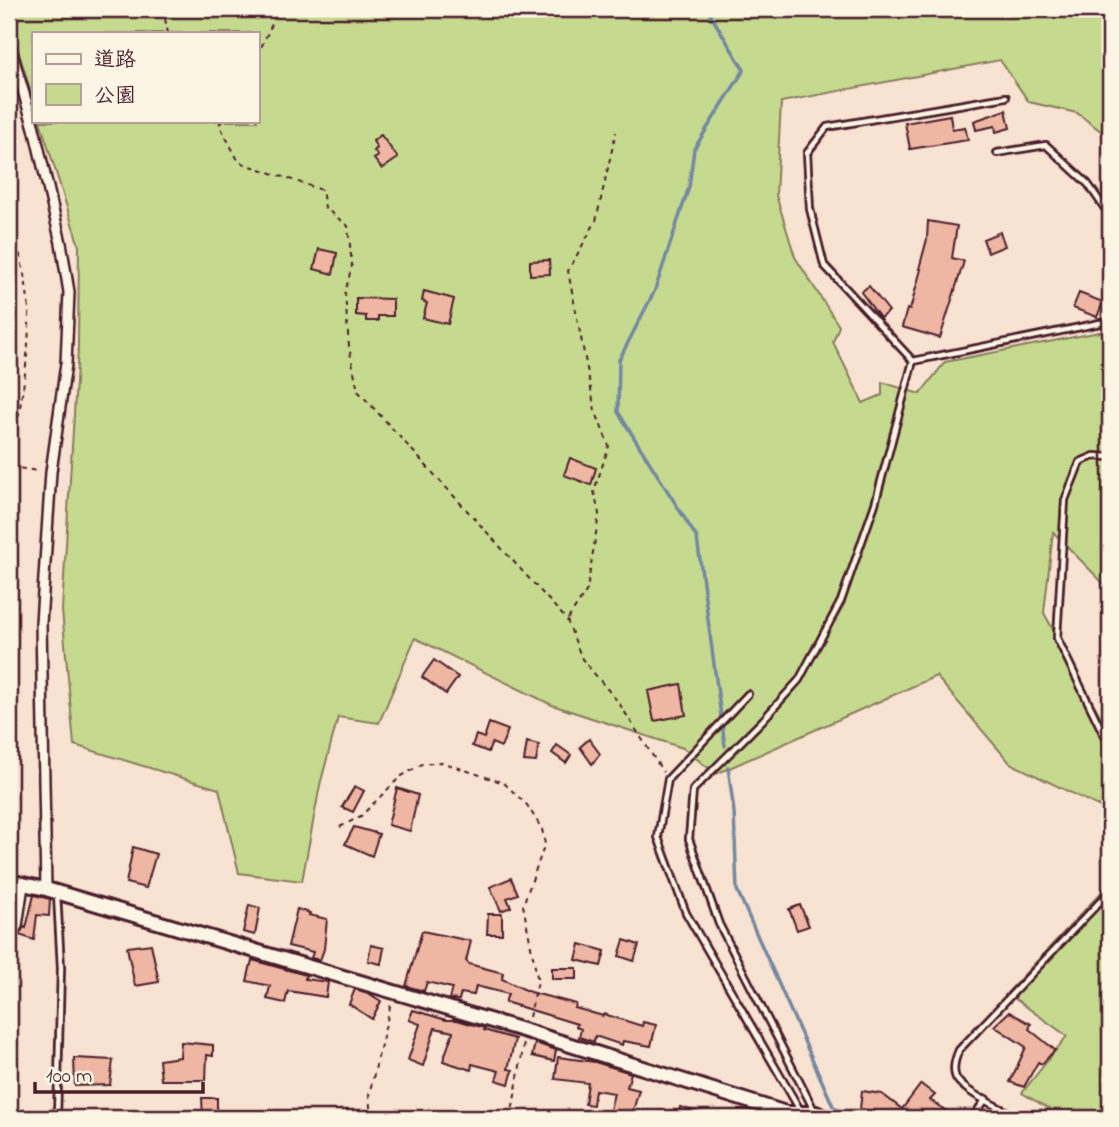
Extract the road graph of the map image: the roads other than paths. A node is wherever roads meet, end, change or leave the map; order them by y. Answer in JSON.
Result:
{"nodes":[{"id":1,"x":9,"y":43,"type":"edge"},
{"id":2,"x":1006,"y":97,"type":"dead end"},
{"id":3,"x":32,"y":121,"type":"edge"},
{"id":4,"x":32,"y":122,"type":"edge"},
{"id":5,"x":997,"y":153,"type":"dead end"},
{"id":6,"x":1110,"y":216,"type":"edge"},
{"id":7,"x":1110,"y":313,"type":"edge"},
{"id":8,"x":1109,"y":322,"type":"edge"},
{"id":9,"x":913,"y":361,"type":"junction"},
{"id":10,"x":1110,"y":457,"type":"edge"},
{"id":11,"x":748,"y":694,"type":"dead end"},
{"id":12,"x":1110,"y":728,"type":"edge"},
{"id":13,"x":1103,"y":733,"type":"junction"},
{"id":14,"x":1110,"y":741,"type":"edge"},
{"id":15,"x":9,"y":881,"type":"edge"},
{"id":16,"x":23,"y":885,"type":"junction"},
{"id":17,"x":52,"y":891,"type":"junction"},
{"id":18,"x":1110,"y":891,"type":"edge"},
{"id":19,"x":9,"y":936,"type":"edge"},
{"id":20,"x":986,"y":1099,"type":"junction"},
{"id":21,"x":815,"y":1115,"type":"edge"},
{"id":22,"x":57,"y":1118,"type":"edge"},
{"id":23,"x":972,"y":1118,"type":"edge"},
{"id":24,"x":1019,"y":1118,"type":"edge"}],
"edges":[{"from":1,"to":3,"type":"street"},
{"from":2,"to":9,"type":"lane"},
{"from":4,"to":17,"type":"street"},
{"from":5,"to":6,"type":"lane"},
{"from":7,"to":8,"type":"lane"},
{"from":8,"to":9,"type":"lane"},
{"from":9,"to":21,"type":"lane"},
{"from":10,"to":13,"type":"lane"},
{"from":11,"to":21,"type":"lane"},
{"from":12,"to":13,"type":"lane"},
{"from":13,"to":14,"type":"lane"},
{"from":15,"to":16,"type":"street"},
{"from":16,"to":17,"type":"street"},
{"from":16,"to":19,"type":"street"},
{"from":17,"to":21,"type":"street"},
{"from":17,"to":22,"type":"lane"},
{"from":18,"to":20,"type":"lane"},
{"from":20,"to":23,"type":"lane"},
{"from":20,"to":24,"type":"lane"}]}
